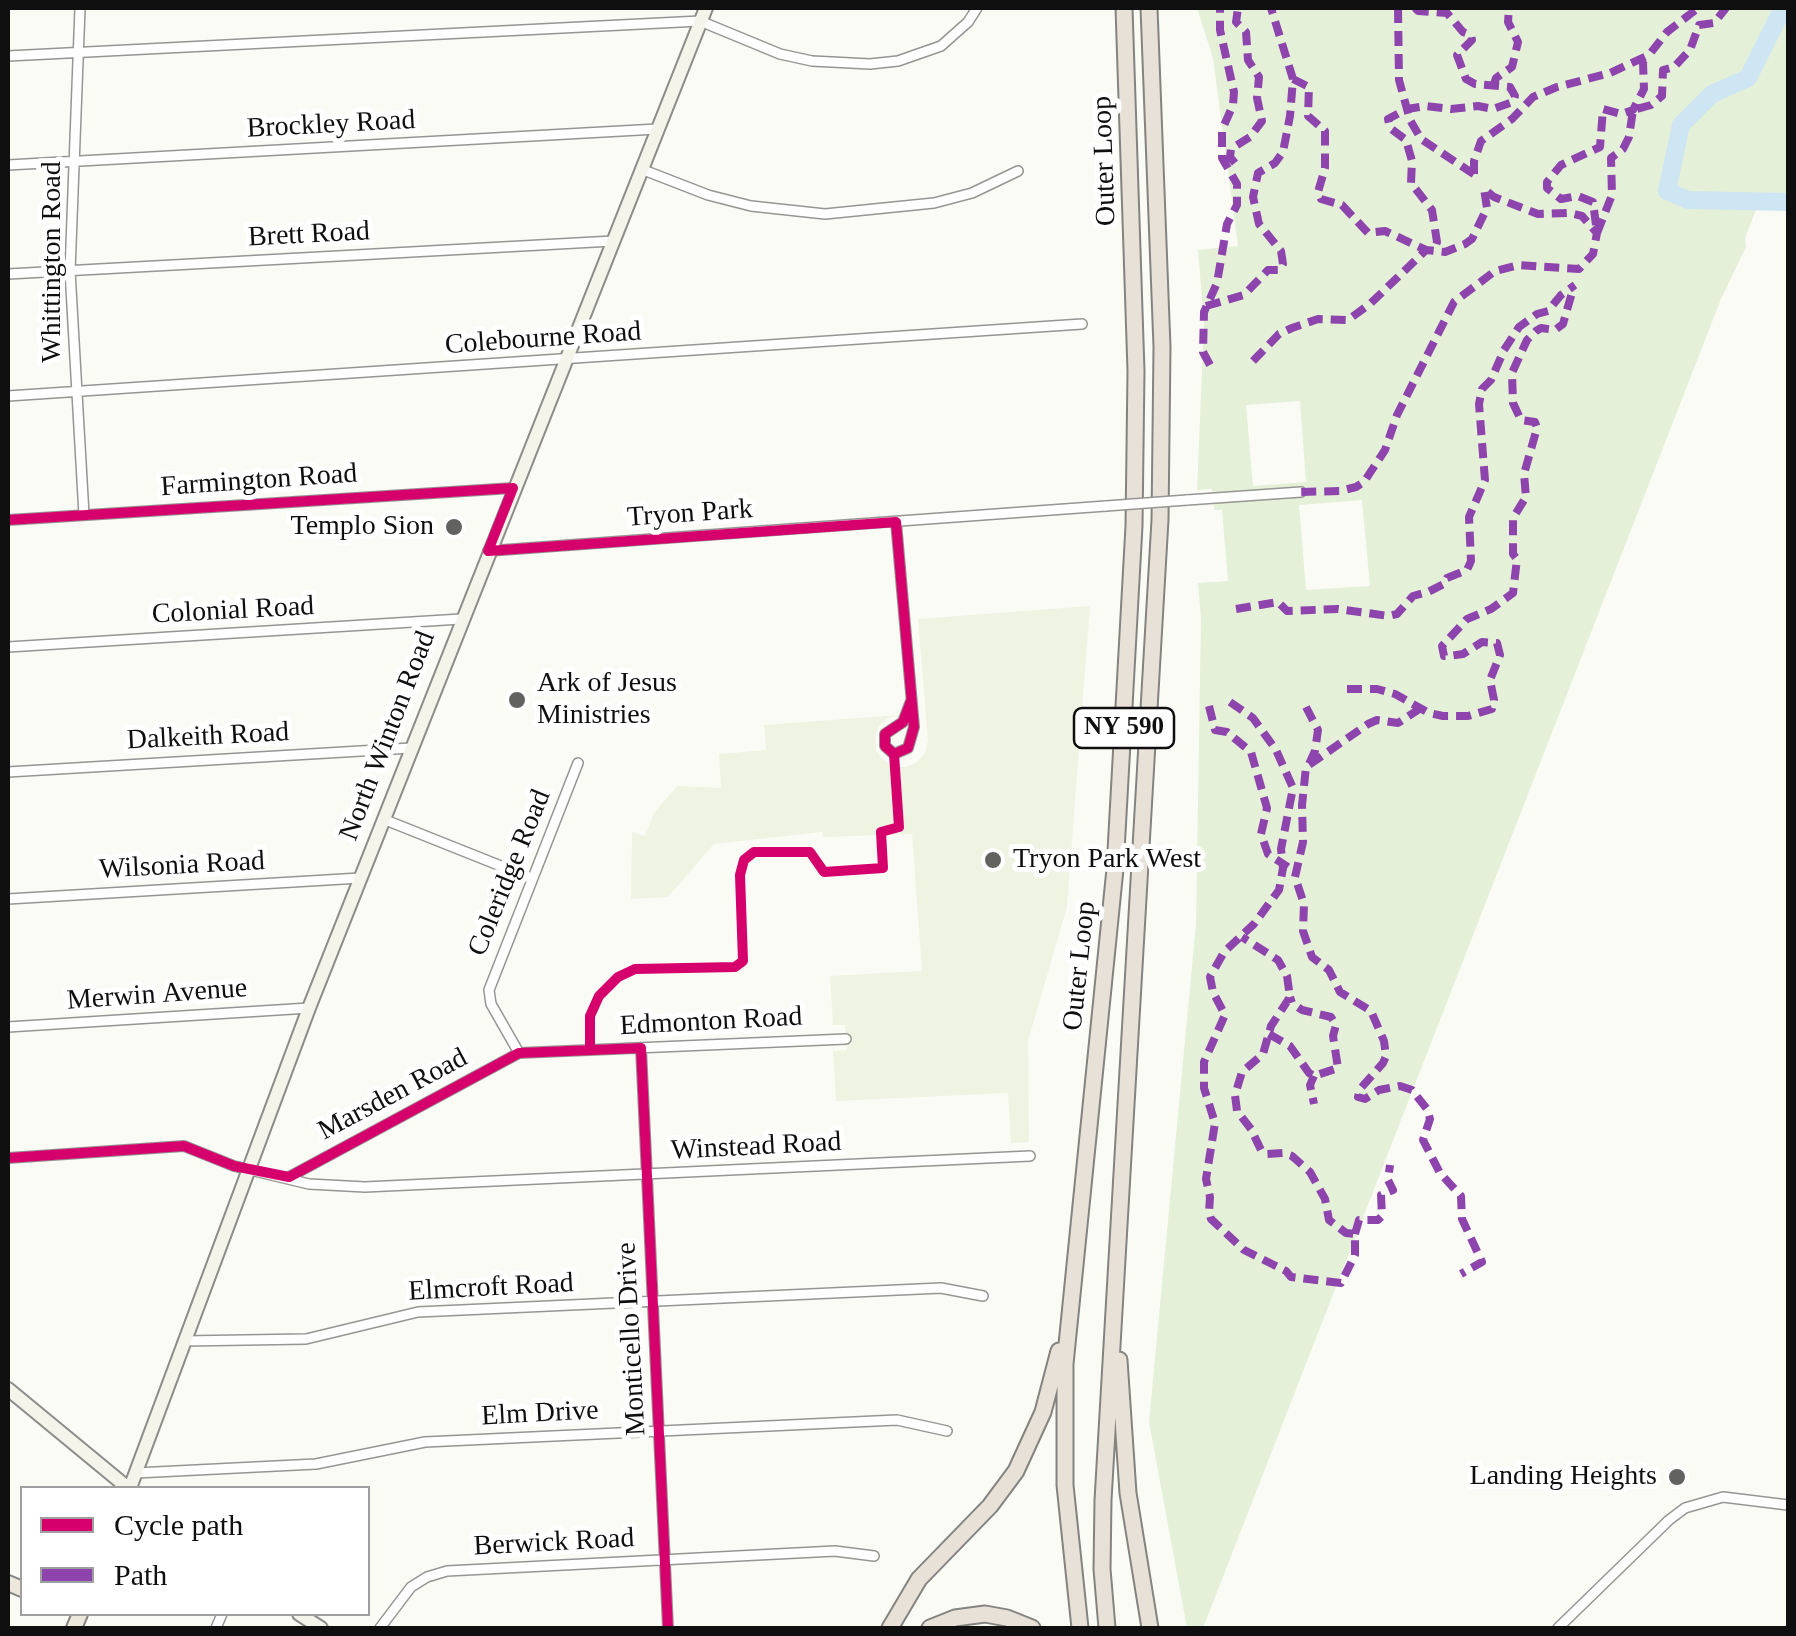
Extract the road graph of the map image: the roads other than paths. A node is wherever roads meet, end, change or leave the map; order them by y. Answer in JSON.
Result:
{"nodes":[{"id":1,"x":80,"y":8,"type":"edge"},
{"id":2,"x":977,"y":8,"type":"edge"},
{"id":3,"x":1124,"y":8,"type":"edge"},
{"id":4,"x":1150,"y":8,"type":"edge"},
{"id":5,"x":703,"y":14,"type":"edge"},
{"id":6,"x":78,"y":53,"type":"junction"},
{"id":7,"x":8,"y":56,"type":"edge"},
{"id":8,"x":657,"y":129,"type":"junction"},
{"id":9,"x":74,"y":162,"type":"junction"},
{"id":10,"x":8,"y":165,"type":"edge"},
{"id":11,"x":641,"y":168,"type":"junction"},
{"id":12,"x":1018,"y":171,"type":"dead end"},
{"id":13,"x":613,"y":241,"type":"junction"},
{"id":14,"x":70,"y":270,"type":"junction"},
{"id":15,"x":8,"y":274,"type":"edge"},
{"id":16,"x":1082,"y":324,"type":"dead end"},
{"id":17,"x":564,"y":360,"type":"junction"},
{"id":18,"x":76,"y":392,"type":"junction"},
{"id":19,"x":8,"y":396,"type":"edge"},
{"id":20,"x":513,"y":488,"type":"junction"},
{"id":21,"x":1301,"y":492,"type":"dead end"},
{"id":22,"x":84,"y":515,"type":"junction"},
{"id":23,"x":8,"y":520,"type":"edge"},
{"id":24,"x":896,"y":522,"type":"junction"},
{"id":25,"x":488,"y":551,"type":"junction"},
{"id":26,"x":461,"y":619,"type":"junction"},
{"id":27,"x":8,"y":647,"type":"edge"},
{"id":28,"x":911,"y":701,"type":"junction"},
{"id":29,"x":411,"y":748,"type":"junction"},
{"id":30,"x":578,"y":763,"type":"dead end"},
{"id":31,"x":8,"y":772,"type":"edge"},
{"id":32,"x":384,"y":819,"type":"junction"},
{"id":33,"x":360,"y":878,"type":"junction"},
{"id":34,"x":531,"y":878,"type":"junction"},
{"id":35,"x":8,"y":899,"type":"edge"},
{"id":36,"x":309,"y":1008,"type":"junction"},
{"id":37,"x":8,"y":1026,"type":"edge"},
{"id":38,"x":846,"y":1039,"type":"dead end"},
{"id":39,"x":641,"y":1048,"type":"junction"},
{"id":40,"x":519,"y":1053,"type":"junction"},
{"id":41,"x":1030,"y":1156,"type":"dead end"},
{"id":42,"x":8,"y":1158,"type":"edge"},
{"id":43,"x":248,"y":1169,"type":"junction"},
{"id":44,"x":647,"y":1175,"type":"junction"},
{"id":45,"x":288,"y":1177,"type":"junction"},
{"id":46,"x":1116,"y":1276,"type":"junction"},
{"id":47,"x":1072,"y":1278,"type":"junction"},
{"id":48,"x":983,"y":1296,"type":"dead end"},
{"id":49,"x":653,"y":1302,"type":"junction"},
{"id":50,"x":184,"y":1341,"type":"junction"},
{"id":51,"x":8,"y":1390,"type":"edge"},
{"id":52,"x":947,"y":1430,"type":"dead end"},
{"id":53,"x":659,"y":1431,"type":"junction"},
{"id":54,"x":136,"y":1473,"type":"junction"},
{"id":55,"x":127,"y":1486,"type":"edge"},
{"id":56,"x":130,"y":1486,"type":"edge"},
{"id":57,"x":1788,"y":1505,"type":"edge"},
{"id":58,"x":874,"y":1556,"type":"dead end"},
{"id":59,"x":666,"y":1560,"type":"junction"},
{"id":60,"x":380,"y":1628,"type":"edge"},
{"id":61,"x":668,"y":1628,"type":"edge"},
{"id":62,"x":890,"y":1628,"type":"edge"},
{"id":63,"x":930,"y":1628,"type":"edge"},
{"id":64,"x":1032,"y":1628,"type":"edge"},
{"id":65,"x":1080,"y":1628,"type":"edge"},
{"id":66,"x":1107,"y":1628,"type":"edge"},
{"id":67,"x":1150,"y":1628,"type":"edge"},
{"id":68,"x":1558,"y":1628,"type":"edge"}],
"edges":[{"from":1,"to":6,"type":"street","name":"Whittington Road"},
{"from":2,"to":5,"type":"street"},
{"from":3,"to":47,"type":"highway","name":"Outer Loop","number":"NY 590"},
{"from":4,"to":46,"type":"highway","name":"Outer Loop","number":"NY 590"},
{"from":5,"to":6,"type":"street"},
{"from":5,"to":8,"type":"main road","name":"North Winton Road"},
{"from":6,"to":7,"type":"street"},
{"from":6,"to":9,"type":"street","name":"Whittington Road"},
{"from":8,"to":9,"type":"street","name":"Brockley Road"},
{"from":8,"to":11,"type":"main road","name":"North Winton Road"},
{"from":9,"to":10,"type":"street","name":"Brockley Road"},
{"from":9,"to":14,"type":"street","name":"Whittington Road"},
{"from":11,"to":12,"type":"street"},
{"from":11,"to":13,"type":"main road","name":"North Winton Road"},
{"from":13,"to":14,"type":"street","name":"Brett Road"},
{"from":13,"to":17,"type":"main road","name":"North Winton Road"},
{"from":14,"to":15,"type":"street","name":"Brett Road"},
{"from":14,"to":18,"type":"street","name":"Whittington Road"},
{"from":16,"to":17,"type":"street","name":"Colebourne Road"},
{"from":17,"to":18,"type":"street","name":"Colebourne Road"},
{"from":17,"to":20,"type":"main road","name":"North Winton Road"},
{"from":18,"to":19,"type":"street","name":"Colebourne Road"},
{"from":18,"to":22,"type":"street","name":"Whittington Road"},
{"from":20,"to":22,"type":"street","name":"Farmington Road"},
{"from":20,"to":25,"type":"main road","name":"North Winton Road"},
{"from":21,"to":24,"type":"street","name":"Tryon Park","bridge":true},
{"from":22,"to":23,"type":"street","name":"Farmington Road"},
{"from":24,"to":25,"type":"street","name":"Tryon Park"},
{"from":24,"to":28,"type":"street"},
{"from":25,"to":26,"type":"main road","name":"North Winton Road"},
{"from":26,"to":27,"type":"street","name":"Colonial Road"},
{"from":26,"to":29,"type":"main road","name":"North Winton Road"},
{"from":28,"to":28,"type":"street"},
{"from":29,"to":31,"type":"street","name":"Dalkeith Road"},
{"from":29,"to":32,"type":"main road","name":"North Winton Road"},
{"from":30,"to":34,"type":"street","name":"Coleridge Road"},
{"from":32,"to":33,"type":"main road","name":"North Winton Road"},
{"from":32,"to":34,"type":"street"},
{"from":33,"to":35,"type":"street","name":"Wilsonia Road"},
{"from":33,"to":36,"type":"main road","name":"North Winton Road"},
{"from":34,"to":40,"type":"street","name":"Coleridge Road"},
{"from":36,"to":37,"type":"street","name":"Merwin Avenue"},
{"from":36,"to":43,"type":"main road","name":"North Winton Road"},
{"from":38,"to":39,"type":"street","name":"Edmonton Road"},
{"from":39,"to":40,"type":"street","name":"Edmonton Road"},
{"from":39,"to":44,"type":"street","name":"Monticello Drive"},
{"from":40,"to":45,"type":"street","name":"Marsden Road"},
{"from":41,"to":44,"type":"street","name":"Winstead Road"},
{"from":42,"to":43,"type":"street","name":"Winstead Road"},
{"from":43,"to":45,"type":"street","name":"Winstead Road"},
{"from":43,"to":50,"type":"main road","name":"North Winton Road"},
{"from":44,"to":45,"type":"street","name":"Winstead Road"},
{"from":44,"to":49,"type":"street","name":"Monticello Drive"},
{"from":46,"to":66,"type":"highway","name":"Outer Loop","number":"NY 590"},
{"from":46,"to":67,"type":"highway"},
{"from":47,"to":62,"type":"highway"},
{"from":47,"to":65,"type":"highway","name":"Outer Loop","number":"NY 590"},
{"from":48,"to":49,"type":"street","name":"Elmcroft Road"},
{"from":49,"to":50,"type":"street","name":"Elmcroft Road"},
{"from":49,"to":53,"type":"street","name":"Monticello Drive"},
{"from":50,"to":54,"type":"main road","name":"North Winton Road"},
{"from":51,"to":55,"type":"main road"},
{"from":52,"to":53,"type":"street","name":"Elm Drive"},
{"from":53,"to":54,"type":"street","name":"Elm Drive"},
{"from":53,"to":59,"type":"street","name":"Monticello Drive"},
{"from":54,"to":56,"type":"main road","name":"North Winton Road"},
{"from":57,"to":68,"type":"street"},
{"from":58,"to":59,"type":"street","name":"Berwick Road"},
{"from":59,"to":60,"type":"street","name":"Berwick Road"},
{"from":59,"to":61,"type":"street","name":"Monticello Drive"},
{"from":63,"to":64,"type":"highway"}]}
